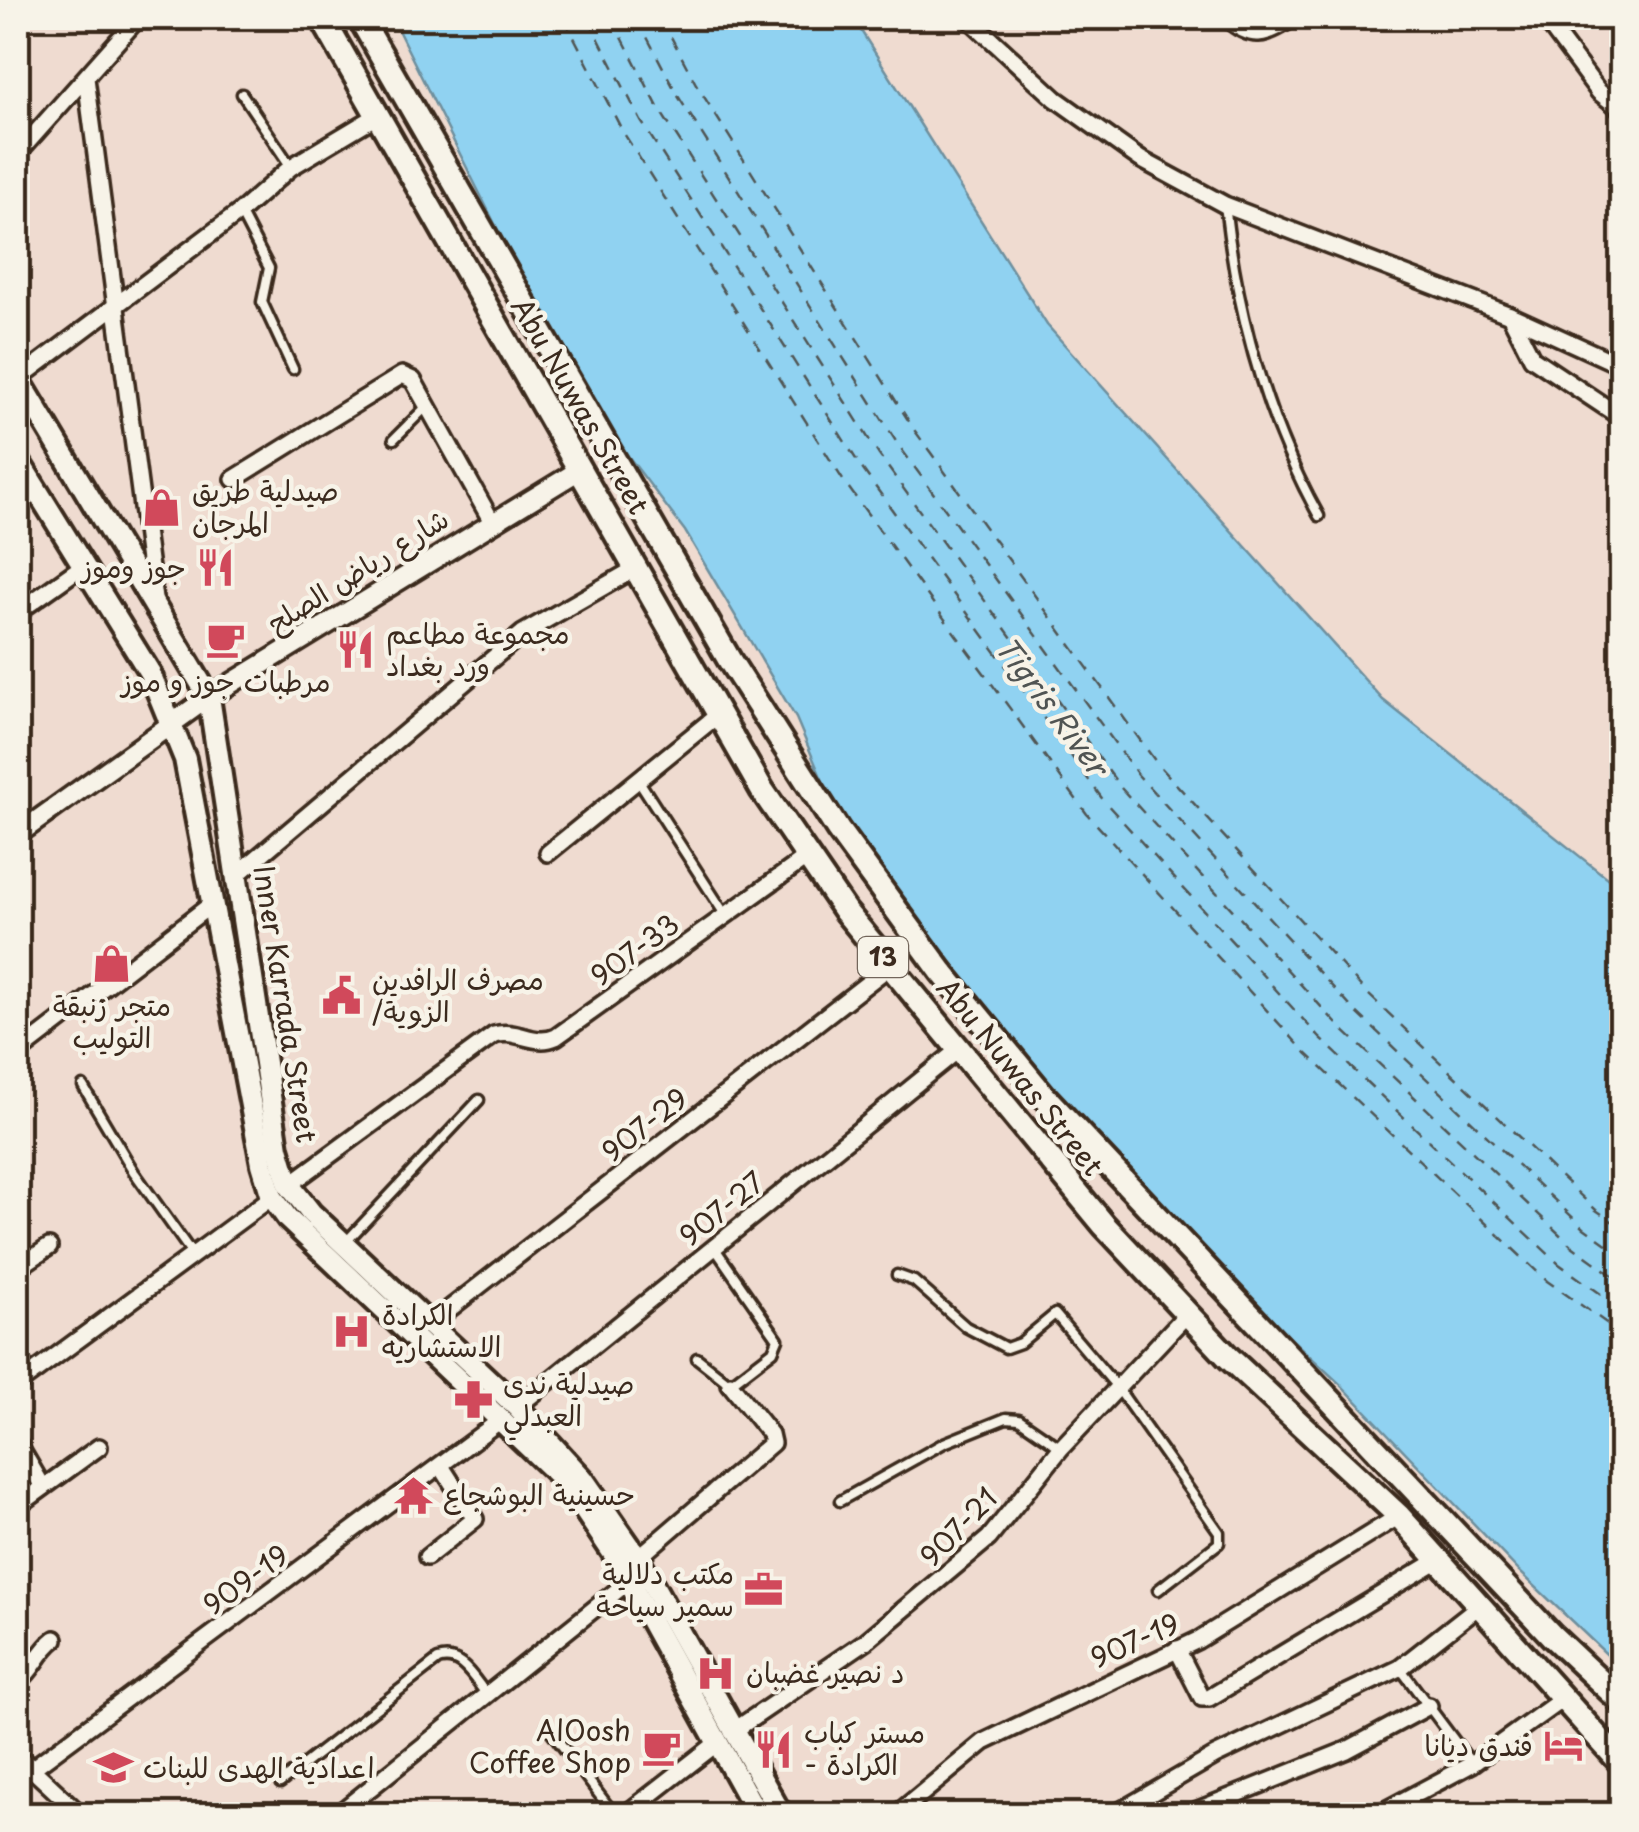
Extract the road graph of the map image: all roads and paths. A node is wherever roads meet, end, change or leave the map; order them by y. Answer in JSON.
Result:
{"nodes":[{"id":1,"x":138,"y":18,"type":"edge"},
{"id":2,"x":322,"y":18,"type":"edge"},
{"id":3,"x":360,"y":18,"type":"edge"},
{"id":4,"x":968,"y":18,"type":"edge"},
{"id":5,"x":1227,"y":18,"type":"edge"},
{"id":6,"x":1292,"y":18,"type":"edge"},
{"id":7,"x":1544,"y":18,"type":"edge"},
{"id":8,"x":86,"y":78,"type":"junction"},
{"id":9,"x":242,"y":94,"type":"dead end"},
{"id":10,"x":1622,"y":110,"type":"edge"},
{"id":11,"x":378,"y":115,"type":"junction"},
{"id":12,"x":18,"y":153,"type":"edge"},
{"id":13,"x":291,"y":167,"type":"junction"},
{"id":14,"x":1225,"y":205,"type":"junction"},
{"id":15,"x":240,"y":212,"type":"junction"},
{"id":16,"x":115,"y":309,"type":"junction"},
{"id":17,"x":1510,"y":315,"type":"junction"},
{"id":18,"x":1622,"y":366,"type":"edge"},
{"id":19,"x":293,"y":369,"type":"dead end"},
{"id":20,"x":18,"y":379,"type":"edge"},
{"id":21,"x":426,"y":408,"type":"junction"},
{"id":22,"x":1622,"y":418,"type":"edge"},
{"id":23,"x":394,"y":438,"type":"dead end"},
{"id":24,"x":18,"y":460,"type":"edge"},
{"id":25,"x":581,"y":468,"type":"junction"},
{"id":26,"x":234,"y":479,"type":"dead end"},
{"id":27,"x":1318,"y":516,"type":"dead end"},
{"id":28,"x":491,"y":520,"type":"junction"},
{"id":29,"x":84,"y":565,"type":"junction"},
{"id":30,"x":638,"y":568,"type":"junction"},
{"id":31,"x":154,"y":598,"type":"junction"},
{"id":32,"x":18,"y":612,"type":"edge"},
{"id":33,"x":208,"y":697,"type":"junction"},
{"id":34,"x":719,"y":714,"type":"junction"},
{"id":35,"x":169,"y":728,"type":"junction"},
{"id":36,"x":637,"y":778,"type":"junction"},
{"id":37,"x":18,"y":834,"type":"edge"},
{"id":38,"x":548,"y":853,"type":"dead end"},
{"id":39,"x":806,"y":858,"type":"junction"},
{"id":40,"x":238,"y":874,"type":"junction"},
{"id":41,"x":213,"y":903,"type":"junction"},
{"id":42,"x":726,"y":916,"type":"junction"},
{"id":43,"x":890,"y":966,"type":"junction"},
{"id":44,"x":958,"y":1050,"type":"junction"},
{"id":45,"x":18,"y":1053,"type":"edge"},
{"id":46,"x":83,"y":1086,"type":"dead end"},
{"id":47,"x":479,"y":1100,"type":"dead end"},
{"id":48,"x":281,"y":1191,"type":"junction"},
{"id":49,"x":344,"y":1244,"type":"junction"},
{"id":50,"x":48,"y":1247,"type":"dead end"},
{"id":51,"x":714,"y":1247,"type":"junction"},
{"id":52,"x":193,"y":1255,"type":"junction"},
{"id":53,"x":18,"y":1268,"type":"edge"},
{"id":54,"x":897,"y":1275,"type":"dead end"},
{"id":55,"x":1186,"y":1316,"type":"junction"},
{"id":56,"x":430,"y":1324,"type":"junction"},
{"id":57,"x":697,"y":1358,"type":"dead end"},
{"id":58,"x":18,"y":1384,"type":"edge"},
{"id":59,"x":730,"y":1384,"type":"junction"},
{"id":60,"x":1118,"y":1387,"type":"junction"},
{"id":61,"x":509,"y":1413,"type":"junction"},
{"id":62,"x":18,"y":1444,"type":"edge"},
{"id":63,"x":99,"y":1447,"type":"dead end"},
{"id":64,"x":1061,"y":1448,"type":"junction"},
{"id":65,"x":441,"y":1466,"type":"junction"},
{"id":66,"x":43,"y":1487,"type":"junction"},
{"id":67,"x":840,"y":1501,"type":"dead end"},
{"id":68,"x":18,"y":1506,"type":"edge"},
{"id":69,"x":1399,"y":1516,"type":"junction"},
{"id":70,"x":427,"y":1557,"type":"dead end"},
{"id":71,"x":638,"y":1558,"type":"junction"},
{"id":72,"x":1440,"y":1559,"type":"junction"},
{"id":73,"x":628,"y":1581,"type":"junction"},
{"id":74,"x":1158,"y":1590,"type":"dead end"},
{"id":75,"x":1480,"y":1605,"type":"junction"},
{"id":76,"x":55,"y":1640,"type":"dead end"},
{"id":77,"x":1177,"y":1649,"type":"junction"},
{"id":78,"x":1400,"y":1668,"type":"junction"},
{"id":79,"x":18,"y":1682,"type":"edge"},
{"id":80,"x":487,"y":1695,"type":"junction"},
{"id":81,"x":1560,"y":1700,"type":"junction"},
{"id":82,"x":1622,"y":1702,"type":"edge"},
{"id":83,"x":1429,"y":1706,"type":"junction"},
{"id":84,"x":547,"y":1726,"type":"dead end"},
{"id":85,"x":725,"y":1737,"type":"junction"},
{"id":86,"x":18,"y":1756,"type":"edge"},
{"id":87,"x":1472,"y":1764,"type":"junction"},
{"id":88,"x":1622,"y":1764,"type":"edge"},
{"id":89,"x":31,"y":1768,"type":"junction"},
{"id":90,"x":18,"y":1779,"type":"edge"},
{"id":91,"x":280,"y":1783,"type":"dead end"},
{"id":92,"x":80,"y":1814,"type":"edge"},
{"id":93,"x":338,"y":1814,"type":"edge"},
{"id":94,"x":614,"y":1814,"type":"edge"},
{"id":95,"x":626,"y":1814,"type":"edge"},
{"id":96,"x":757,"y":1814,"type":"edge"},
{"id":97,"x":781,"y":1814,"type":"edge"},
{"id":98,"x":897,"y":1814,"type":"edge"},
{"id":99,"x":1115,"y":1814,"type":"edge"},
{"id":100,"x":1188,"y":1814,"type":"edge"},
{"id":101,"x":1378,"y":1814,"type":"edge"}],
"edges":[{"from":1,"to":8,"type":"street"},
{"from":2,"to":11,"type":"main road","name":"Abu Nuwas Street","number":"13"},
{"from":3,"to":82,"type":"main road","name":"Abu Nuwas Street","number":"13"},
{"from":4,"to":14,"type":"street"},
{"from":5,"to":6,"type":"street"},
{"from":7,"to":10,"type":"street"},
{"from":8,"to":12,"type":"street"},
{"from":8,"to":16,"type":"street"},
{"from":9,"to":13,"type":"lane"},
{"from":11,"to":13,"type":"street"},
{"from":11,"to":25,"type":"main road","name":"Abu Nuwas Street","number":"13"},
{"from":13,"to":15,"type":"street"},
{"from":14,"to":17,"type":"street"},
{"from":14,"to":27,"type":"lane"},
{"from":15,"to":16,"type":"street"},
{"from":15,"to":19,"type":"lane"},
{"from":16,"to":20,"type":"street"},
{"from":16,"to":31,"type":"street"},
{"from":17,"to":18,"type":"street"},
{"from":17,"to":22,"type":"street"},
{"from":20,"to":31,"type":"main road","name":"Inner Karrada Street"},
{"from":21,"to":23,"type":"lane"},
{"from":21,"to":26,"type":"street"},
{"from":21,"to":28,"type":"street"},
{"from":24,"to":29,"type":"main road","name":"Inner Karrada Street"},
{"from":25,"to":28,"type":"street","name":"شارع رياض الصلح"},
{"from":25,"to":30,"type":"main road","name":"Abu Nuwas Street","number":"13"},
{"from":28,"to":33,"type":"street","name":"شارع رياض الصلح"},
{"from":29,"to":32,"type":"street"},
{"from":29,"to":35,"type":"main road","name":"Inner Karrada Street"},
{"from":30,"to":34,"type":"main road","name":"Abu Nuwas Street","number":"13"},
{"from":30,"to":40,"type":"street"},
{"from":31,"to":33,"type":"main road","name":"Inner Karrada Street"},
{"from":33,"to":35,"type":"street","name":"شارع رياض الصلح"},
{"from":33,"to":40,"type":"main road","name":"Inner Karrada Street"},
{"from":34,"to":36,"type":"street"},
{"from":34,"to":39,"type":"main road","name":"Abu Nuwas Street","number":"13"},
{"from":35,"to":37,"type":"street","name":"شارع رياض الصلح"},
{"from":35,"to":41,"type":"main road","name":"Inner Karrada Street"},
{"from":36,"to":38,"type":"street"},
{"from":36,"to":42,"type":"lane"},
{"from":39,"to":42,"type":"street","name":"907-33"},
{"from":39,"to":43,"type":"main road","name":"Abu Nuwas Street","number":"13"},
{"from":40,"to":48,"type":"main road","name":"Inner Karrada Street"},
{"from":41,"to":45,"type":"street"},
{"from":41,"to":48,"type":"main road","name":"Inner Karrada Street"},
{"from":42,"to":48,"type":"street","name":"907-33"},
{"from":43,"to":44,"type":"main road","name":"Abu Nuwas Street","number":"13"},
{"from":43,"to":56,"type":"street","name":"907-29"},
{"from":44,"to":51,"type":"street","name":"907-27"},
{"from":44,"to":55,"type":"main road","name":"Abu Nuwas Street","number":"13"},
{"from":46,"to":52,"type":"lane"},
{"from":47,"to":49,"type":"lane"},
{"from":48,"to":49,"type":"main road","name":"Inner Karrada Street"},
{"from":48,"to":52,"type":"street","name":"907-33"},
{"from":48,"to":61,"type":"main road","name":"Inner Karrada Street"},
{"from":49,"to":56,"type":"main road","name":"Inner Karrada Street"},
{"from":50,"to":53,"type":"street"},
{"from":51,"to":59,"type":"lane"},
{"from":51,"to":61,"type":"street","name":"907-27"},
{"from":52,"to":58,"type":"street","name":"907-33"},
{"from":54,"to":60,"type":"lane"},
{"from":55,"to":60,"type":"street","name":"907-21"},
{"from":55,"to":69,"type":"main road","name":"Abu Nuwas Street","number":"13"},
{"from":56,"to":61,"type":"main road","name":"Inner Karrada Street"},
{"from":57,"to":59,"type":"lane"},
{"from":59,"to":71,"type":"street"},
{"from":60,"to":64,"type":"street","name":"907-21"},
{"from":60,"to":74,"type":"lane"},
{"from":61,"to":65,"type":"street","name":"909-19"},
{"from":61,"to":71,"type":"main road","name":"Inner Karrada Street"},
{"from":61,"to":73,"type":"main road","name":"Inner Karrada Street"},
{"from":62,"to":66,"type":"street"},
{"from":63,"to":66,"type":"street"},
{"from":64,"to":67,"type":"lane"},
{"from":64,"to":85,"type":"street","name":"907-21"},
{"from":65,"to":70,"type":"street"},
{"from":65,"to":89,"type":"street","name":"909-19"},
{"from":66,"to":68,"type":"street"},
{"from":69,"to":72,"type":"main road","name":"Abu Nuwas Street","number":"13"},
{"from":69,"to":77,"type":"street","name":"907-19"},
{"from":71,"to":85,"type":"main road","name":"Inner Karrada Street"},
{"from":72,"to":75,"type":"main road","name":"Abu Nuwas Street","number":"13"},
{"from":72,"to":77,"type":"street"},
{"from":73,"to":80,"type":"street"},
{"from":73,"to":85,"type":"main road","name":"Inner Karrada Street"},
{"from":75,"to":78,"type":"street"},
{"from":75,"to":81,"type":"main road","name":"Abu Nuwas Street","number":"13"},
{"from":76,"to":79,"type":"street"},
{"from":77,"to":98,"type":"street","name":"907-19"},
{"from":78,"to":83,"type":"lane"},
{"from":78,"to":99,"type":"street"},
{"from":80,"to":91,"type":"lane"},
{"from":80,"to":93,"type":"street"},
{"from":81,"to":87,"type":"street"},
{"from":81,"to":88,"type":"main road","name":"Abu Nuwas Street","number":"13"},
{"from":83,"to":87,"type":"lane"},
{"from":83,"to":100,"type":"street"},
{"from":84,"to":94,"type":"lane"},
{"from":85,"to":95,"type":"street","name":"907-21"},
{"from":85,"to":96,"type":"main road","name":"Inner Karrada Street"},
{"from":85,"to":97,"type":"main road","name":"Inner Karrada Street"},
{"from":86,"to":89,"type":"street"},
{"from":87,"to":101,"type":"street"},
{"from":89,"to":90,"type":"street","name":"909-19"},
{"from":89,"to":92,"type":"street"}]}
